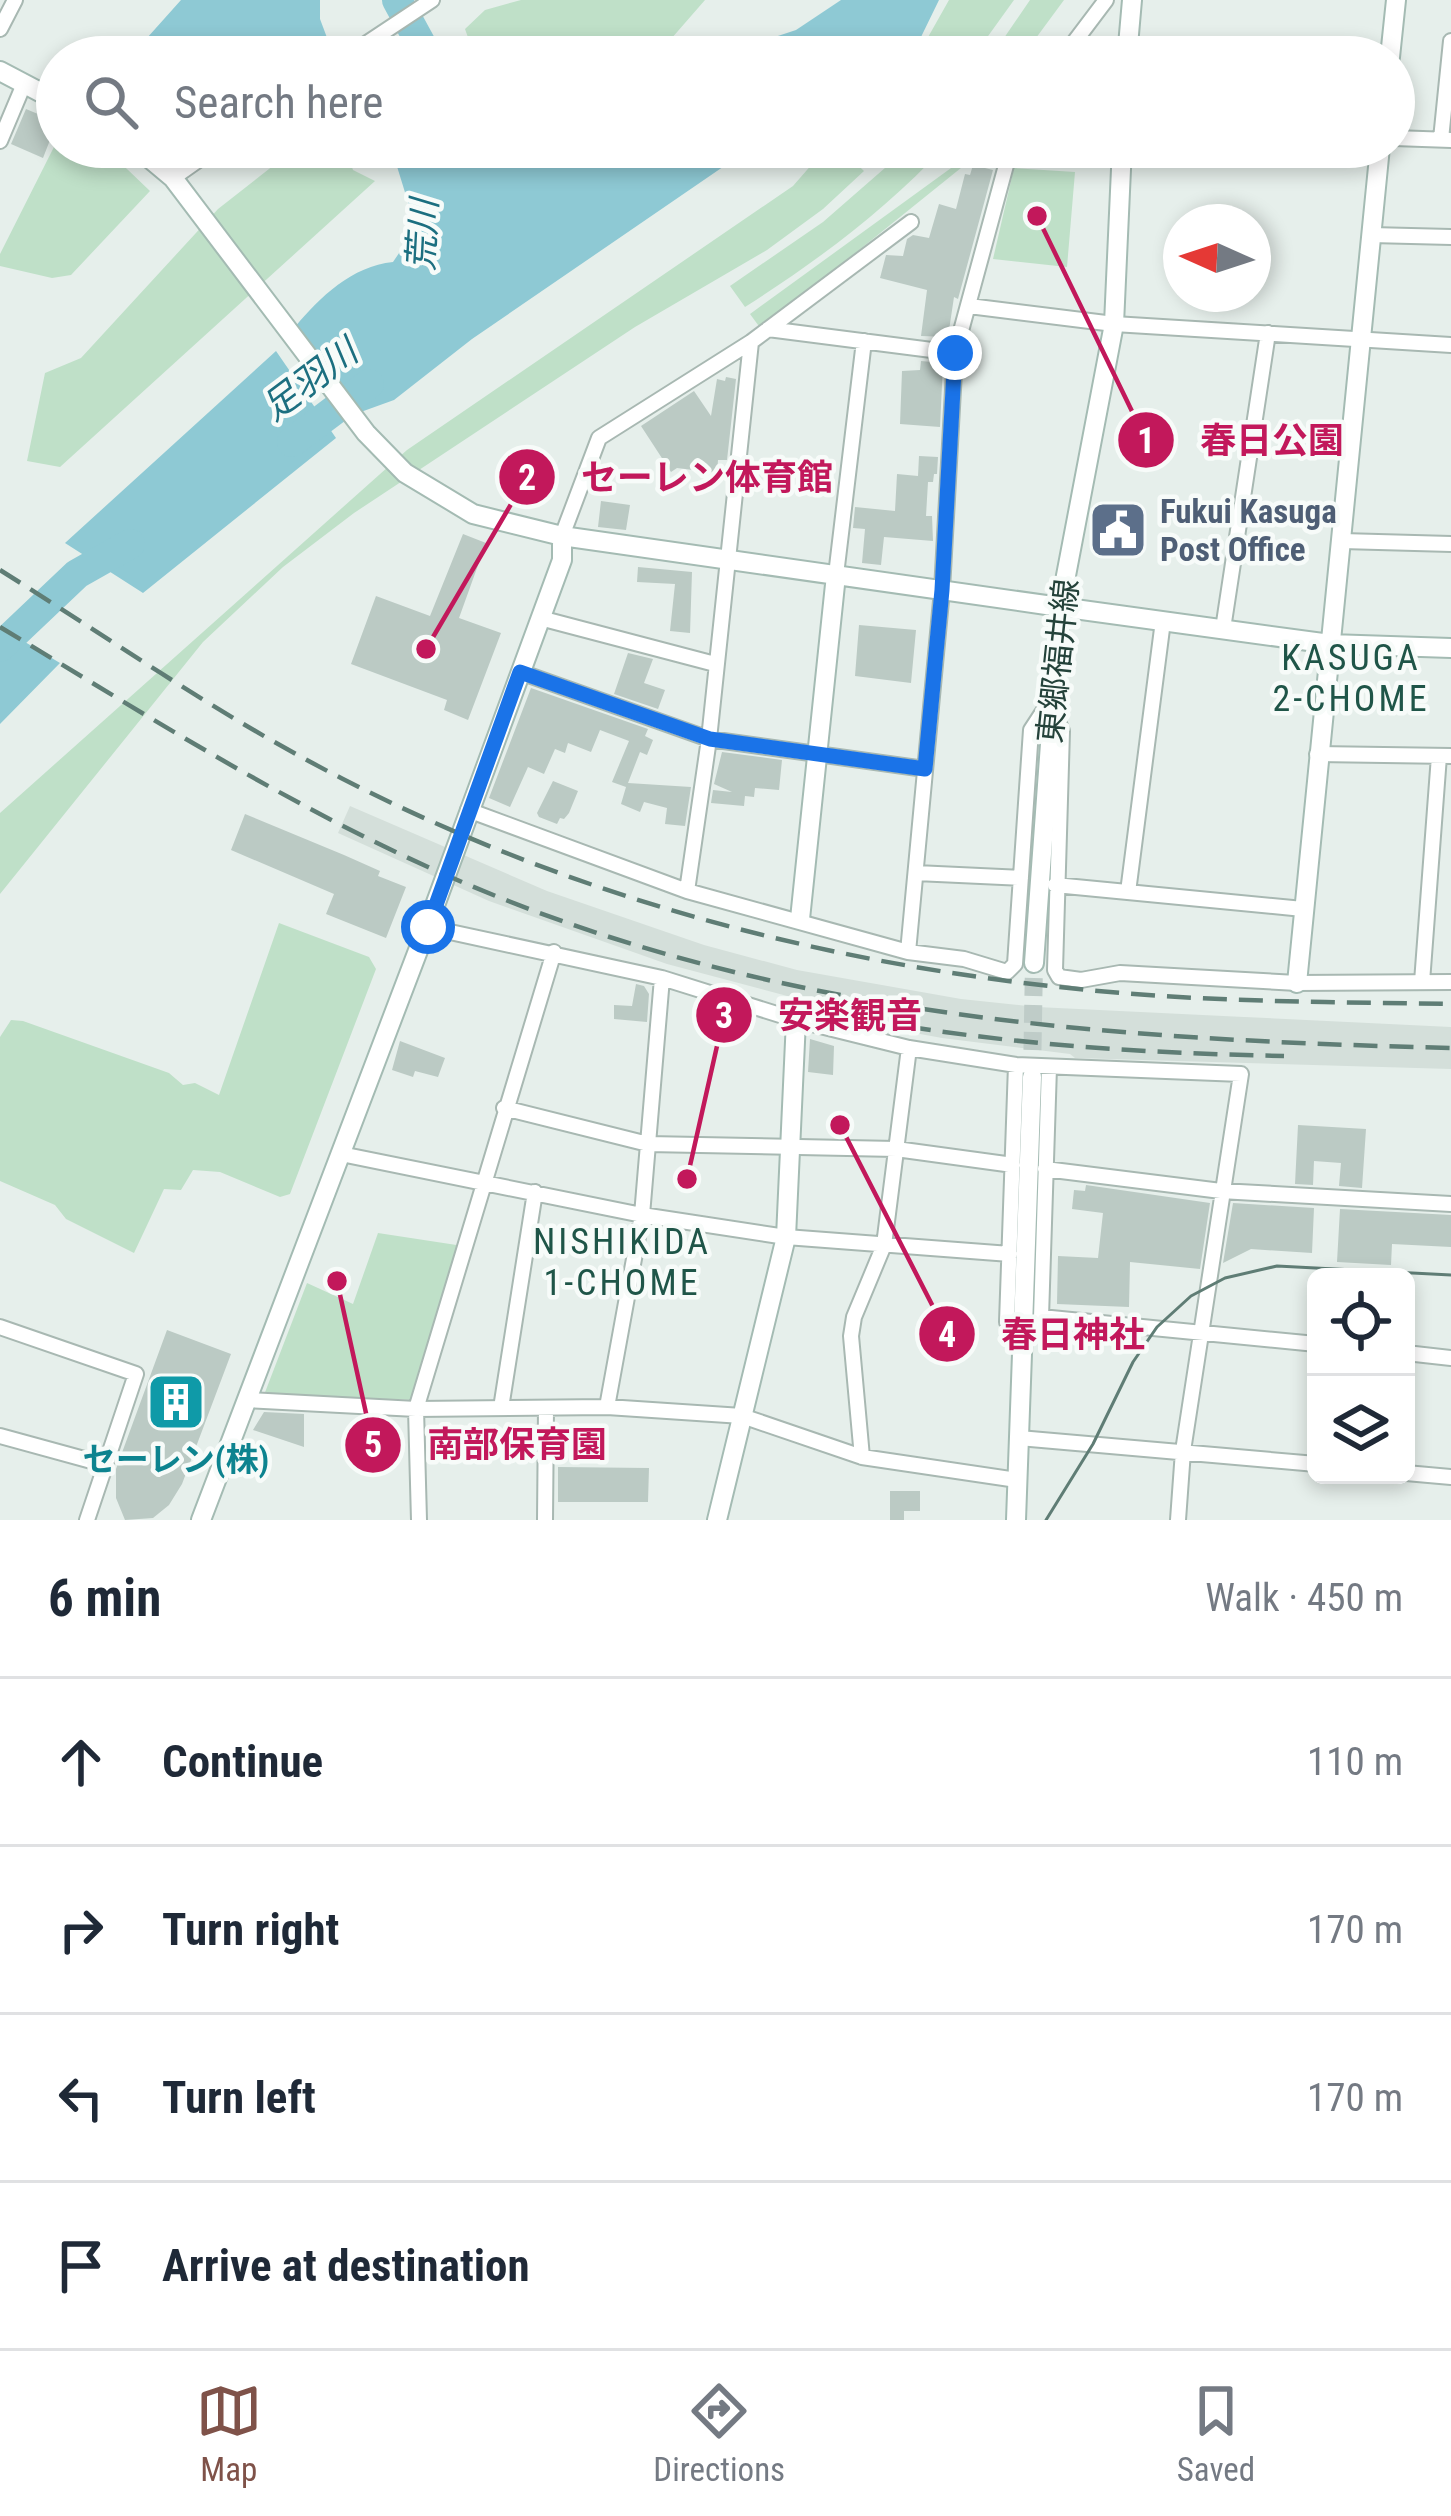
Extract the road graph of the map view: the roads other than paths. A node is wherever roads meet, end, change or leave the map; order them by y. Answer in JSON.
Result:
{"nodes":[{"id":1,"x":15,"y":0,"type":"edge"},
{"id":2,"x":1106,"y":0,"type":"edge"},
{"id":3,"x":1132,"y":0,"type":"edge"},
{"id":4,"x":1396,"y":0,"type":"edge"},
{"id":5,"x":431,"y":1,"type":"edge"},
{"id":6,"x":0,"y":29,"type":"edge"},
{"id":7,"x":378,"y":36,"type":"edge"},
{"id":8,"x":1079,"y":36,"type":"edge"},
{"id":9,"x":1128,"y":36,"type":"edge"},
{"id":10,"x":1392,"y":36,"type":"edge"},
{"id":11,"x":1451,"y":41,"type":"edge"},
{"id":12,"x":0,"y":71,"type":"edge"},
{"id":13,"x":24,"y":84,"type":"junction"},
{"id":14,"x":36,"y":90,"type":"edge"},
{"id":15,"x":1415,"y":138,"type":"edge"},
{"id":16,"x":1446,"y":139,"type":"edge"},
{"id":17,"x":0,"y":141,"type":"edge"},
{"id":18,"x":161,"y":168,"type":"edge"},
{"id":19,"x":187,"y":168,"type":"edge"},
{"id":20,"x":1005,"y":168,"type":"edge"},
{"id":21,"x":1121,"y":168,"type":"edge"},
{"id":22,"x":1378,"y":168,"type":"edge"},
{"id":23,"x":173,"y":178,"type":"junction"},
{"id":24,"x":911,"y":222,"type":"dead end"},
{"id":25,"x":1371,"y":235,"type":"junction"},
{"id":26,"x":1451,"y":236,"type":"edge"},
{"id":27,"x":969,"y":306,"type":"junction"},
{"id":28,"x":1114,"y":324,"type":"junction"},
{"id":29,"x":768,"y":329,"type":"junction"},
{"id":30,"x":1268,"y":333,"type":"junction"},
{"id":31,"x":1361,"y":338,"type":"junction"},
{"id":32,"x":864,"y":341,"type":"junction"},
{"id":33,"x":752,"y":342,"type":"junction"},
{"id":34,"x":1451,"y":345,"type":"edge"},
{"id":35,"x":955,"y":353,"type":"junction"},
{"id":36,"x":562,"y":536,"type":"junction"},
{"id":37,"x":1342,"y":541,"type":"junction"},
{"id":38,"x":1451,"y":544,"type":"edge"},
{"id":39,"x":727,"y":560,"type":"junction"},
{"id":40,"x":836,"y":575,"type":"junction"},
{"id":41,"x":942,"y":590,"type":"junction"},
{"id":42,"x":1060,"y":608,"type":"junction"},
{"id":43,"x":540,"y":618,"type":"junction"},
{"id":44,"x":1163,"y":621,"type":"junction"},
{"id":45,"x":1223,"y":629,"type":"junction"},
{"id":46,"x":1330,"y":644,"type":"junction"},
{"id":47,"x":1451,"y":648,"type":"edge"},
{"id":48,"x":715,"y":664,"type":"junction"},
{"id":49,"x":520,"y":672,"type":"junction"},
{"id":50,"x":1050,"y":701,"type":"junction"},
{"id":51,"x":710,"y":739,"type":"junction"},
{"id":52,"x":817,"y":754,"type":"junction"},
{"id":53,"x":1317,"y":754,"type":"junction"},
{"id":54,"x":1445,"y":756,"type":"edge"},
{"id":55,"x":925,"y":769,"type":"junction"},
{"id":56,"x":468,"y":810,"type":"junction"},
{"id":57,"x":916,"y":873,"type":"junction"},
{"id":58,"x":1022,"y":878,"type":"junction"},
{"id":59,"x":1055,"y":885,"type":"junction"},
{"id":60,"x":687,"y":891,"type":"junction"},
{"id":61,"x":1128,"y":892,"type":"junction"},
{"id":62,"x":1304,"y":909,"type":"junction"},
{"id":63,"x":800,"y":919,"type":"junction"},
{"id":64,"x":428,"y":927,"type":"junction"},
{"id":65,"x":554,"y":952,"type":"junction"},
{"id":66,"x":908,"y":952,"type":"junction"},
{"id":67,"x":1034,"y":963,"type":"tunnel mouth"},
{"id":68,"x":662,"y":978,"type":"junction"},
{"id":69,"x":1422,"y":982,"type":"junction"},
{"id":70,"x":1451,"y":982,"type":"edge"},
{"id":71,"x":1297,"y":983,"type":"junction"},
{"id":72,"x":796,"y":1020,"type":"junction"},
{"id":73,"x":909,"y":1048,"type":"junction"},
{"id":74,"x":1032,"y":1070,"type":"junction"},
{"id":75,"x":505,"y":1108,"type":"junction"},
{"id":76,"x":648,"y":1144,"type":"junction"},
{"id":77,"x":790,"y":1147,"type":"junction"},
{"id":78,"x":896,"y":1149,"type":"junction"},
{"id":79,"x":341,"y":1154,"type":"junction"},
{"id":80,"x":1013,"y":1165,"type":"junction"},
{"id":81,"x":1045,"y":1169,"type":"junction"},
{"id":82,"x":482,"y":1181,"type":"junction"},
{"id":83,"x":1221,"y":1191,"type":"junction"},
{"id":84,"x":535,"y":1192,"type":"junction"},
{"id":85,"x":1451,"y":1204,"type":"edge"},
{"id":86,"x":642,"y":1214,"type":"junction"},
{"id":87,"x":786,"y":1238,"type":"junction"},
{"id":88,"x":884,"y":1245,"type":"junction"},
{"id":89,"x":1010,"y":1255,"type":"junction"},
{"id":90,"x":1040,"y":1317,"type":"junction"},
{"id":91,"x":0,"y":1327,"type":"edge"},
{"id":92,"x":1200,"y":1332,"type":"junction"},
{"id":93,"x":1307,"y":1343,"type":"edge"},
{"id":94,"x":1022,"y":1344,"type":"junction"},
{"id":95,"x":1415,"y":1354,"type":"edge"},
{"id":96,"x":1451,"y":1358,"type":"edge"},
{"id":97,"x":247,"y":1400,"type":"junction"},
{"id":98,"x":608,"y":1407,"type":"junction"},
{"id":99,"x":416,"y":1408,"type":"junction"},
{"id":100,"x":501,"y":1408,"type":"junction"},
{"id":101,"x":546,"y":1408,"type":"junction"},
{"id":102,"x":742,"y":1416,"type":"junction"},
{"id":103,"x":0,"y":1436,"type":"edge"},
{"id":104,"x":1019,"y":1438,"type":"junction"},
{"id":105,"x":1183,"y":1451,"type":"junction"},
{"id":106,"x":862,"y":1457,"type":"junction"},
{"id":107,"x":1307,"y":1463,"type":"edge"},
{"id":108,"x":106,"y":1465,"type":"junction"},
{"id":109,"x":1415,"y":1474,"type":"edge"},
{"id":110,"x":1451,"y":1477,"type":"edge"},
{"id":111,"x":1017,"y":1480,"type":"junction"},
{"id":112,"x":87,"y":1520,"type":"edge"},
{"id":113,"x":201,"y":1520,"type":"edge"},
{"id":114,"x":419,"y":1520,"type":"edge"},
{"id":115,"x":545,"y":1520,"type":"edge"},
{"id":116,"x":717,"y":1520,"type":"edge"},
{"id":117,"x":1016,"y":1520,"type":"edge"},
{"id":118,"x":1178,"y":1520,"type":"edge"}],
"edges":[{"from":1,"to":6,"type":"street"},
{"from":2,"to":8,"type":"street"},
{"from":3,"to":9,"type":"street"},
{"from":4,"to":10,"type":"street"},
{"from":5,"to":7,"type":"street"},
{"from":11,"to":16,"type":"street"},
{"from":12,"to":13,"type":"street"},
{"from":13,"to":14,"type":"street"},
{"from":13,"to":17,"type":"street"},
{"from":15,"to":16,"type":"street"},
{"from":18,"to":23,"type":"street"},
{"from":19,"to":23,"type":"street"},
{"from":20,"to":27,"type":"street"},
{"from":21,"to":28,"type":"street","name":"東郷福井線"},
{"from":22,"to":25,"type":"street"},
{"from":23,"to":36,"type":"street"},
{"from":24,"to":29,"type":"street"},
{"from":25,"to":26,"type":"street"},
{"from":25,"to":31,"type":"street"},
{"from":27,"to":28,"type":"street"},
{"from":27,"to":35,"type":"street"},
{"from":28,"to":30,"type":"street"},
{"from":28,"to":42,"type":"street","name":"東郷福井線"},
{"from":29,"to":32,"type":"street"},
{"from":29,"to":33,"type":"street"},
{"from":30,"to":31,"type":"street"},
{"from":30,"to":45,"type":"street"},
{"from":31,"to":34,"type":"street"},
{"from":31,"to":37,"type":"street"},
{"from":32,"to":35,"type":"street"},
{"from":32,"to":40,"type":"street"},
{"from":33,"to":36,"type":"street"},
{"from":33,"to":39,"type":"street"},
{"from":35,"to":41,"type":"street"},
{"from":36,"to":39,"type":"street"},
{"from":36,"to":43,"type":"street"},
{"from":37,"to":38,"type":"street"},
{"from":37,"to":46,"type":"street"},
{"from":39,"to":40,"type":"street"},
{"from":39,"to":48,"type":"street"},
{"from":40,"to":41,"type":"street"},
{"from":40,"to":52,"type":"street"},
{"from":41,"to":42,"type":"street"},
{"from":41,"to":55,"type":"street"},
{"from":42,"to":44,"type":"street"},
{"from":42,"to":50,"type":"street","name":"東郷福井線"},
{"from":43,"to":48,"type":"street"},
{"from":43,"to":49,"type":"street"},
{"from":44,"to":45,"type":"street"},
{"from":44,"to":61,"type":"street"},
{"from":45,"to":46,"type":"street"},
{"from":46,"to":47,"type":"street"},
{"from":46,"to":53,"type":"street"},
{"from":48,"to":51,"type":"street"},
{"from":49,"to":51,"type":"street"},
{"from":49,"to":56,"type":"street"},
{"from":50,"to":58,"type":"street"},
{"from":50,"to":59,"type":"street"},
{"from":50,"to":67,"type":"street","name":"東郷福井線"},
{"from":51,"to":52,"type":"street"},
{"from":51,"to":60,"type":"street"},
{"from":52,"to":55,"type":"street"},
{"from":52,"to":63,"type":"street"},
{"from":53,"to":54,"type":"street"},
{"from":53,"to":62,"type":"street"},
{"from":54,"to":69,"type":"street"},
{"from":55,"to":57,"type":"street"},
{"from":56,"to":60,"type":"street"},
{"from":56,"to":64,"type":"street"},
{"from":57,"to":58,"type":"street"},
{"from":57,"to":66,"type":"street"},
{"from":58,"to":66,"type":"street"},
{"from":59,"to":61,"type":"street"},
{"from":59,"to":71,"type":"street"},
{"from":60,"to":63,"type":"street"},
{"from":61,"to":62,"type":"street"},
{"from":62,"to":71,"type":"street"},
{"from":63,"to":66,"type":"street"},
{"from":64,"to":65,"type":"street"},
{"from":64,"to":79,"type":"street"},
{"from":65,"to":68,"type":"street"},
{"from":65,"to":75,"type":"street"},
{"from":68,"to":72,"type":"street"},
{"from":68,"to":76,"type":"street"},
{"from":69,"to":70,"type":"street"},
{"from":69,"to":71,"type":"street"},
{"from":72,"to":73,"type":"street"},
{"from":72,"to":77,"type":"street"},
{"from":73,"to":74,"type":"street"},
{"from":73,"to":78,"type":"street"},
{"from":74,"to":80,"type":"street"},
{"from":74,"to":81,"type":"street"},
{"from":74,"to":83,"type":"street"},
{"from":74,"to":94,"type":"street"},
{"from":75,"to":76,"type":"street"},
{"from":75,"to":82,"type":"street"},
{"from":76,"to":77,"type":"street"},
{"from":76,"to":86,"type":"street"},
{"from":77,"to":78,"type":"street"},
{"from":77,"to":87,"type":"street"},
{"from":78,"to":80,"type":"street"},
{"from":78,"to":88,"type":"street"},
{"from":79,"to":82,"type":"street"},
{"from":79,"to":97,"type":"street"},
{"from":80,"to":89,"type":"street"},
{"from":81,"to":83,"type":"street"},
{"from":81,"to":90,"type":"street"},
{"from":82,"to":84,"type":"street"},
{"from":82,"to":99,"type":"street"},
{"from":83,"to":85,"type":"street"},
{"from":83,"to":92,"type":"street"},
{"from":84,"to":86,"type":"street"},
{"from":84,"to":100,"type":"street"},
{"from":86,"to":87,"type":"street"},
{"from":86,"to":98,"type":"street"},
{"from":87,"to":88,"type":"street"},
{"from":87,"to":102,"type":"street"},
{"from":88,"to":89,"type":"street"},
{"from":88,"to":106,"type":"street"},
{"from":89,"to":94,"type":"street"},
{"from":90,"to":92,"type":"street"},
{"from":90,"to":94,"type":"street"},
{"from":91,"to":108,"type":"street"},
{"from":92,"to":93,"type":"street"},
{"from":92,"to":105,"type":"street"},
{"from":94,"to":104,"type":"street"},
{"from":95,"to":96,"type":"street"},
{"from":97,"to":99,"type":"street"},
{"from":97,"to":113,"type":"street"},
{"from":98,"to":101,"type":"street"},
{"from":98,"to":102,"type":"street"},
{"from":99,"to":100,"type":"street"},
{"from":99,"to":114,"type":"street"},
{"from":100,"to":101,"type":"street"},
{"from":101,"to":115,"type":"street"},
{"from":102,"to":106,"type":"street"},
{"from":102,"to":116,"type":"street"},
{"from":103,"to":108,"type":"street"},
{"from":104,"to":105,"type":"street"},
{"from":104,"to":111,"type":"street"},
{"from":105,"to":107,"type":"street"},
{"from":105,"to":118,"type":"street"},
{"from":106,"to":111,"type":"street"},
{"from":108,"to":112,"type":"street"},
{"from":109,"to":110,"type":"street"},
{"from":111,"to":117,"type":"street"}]}
